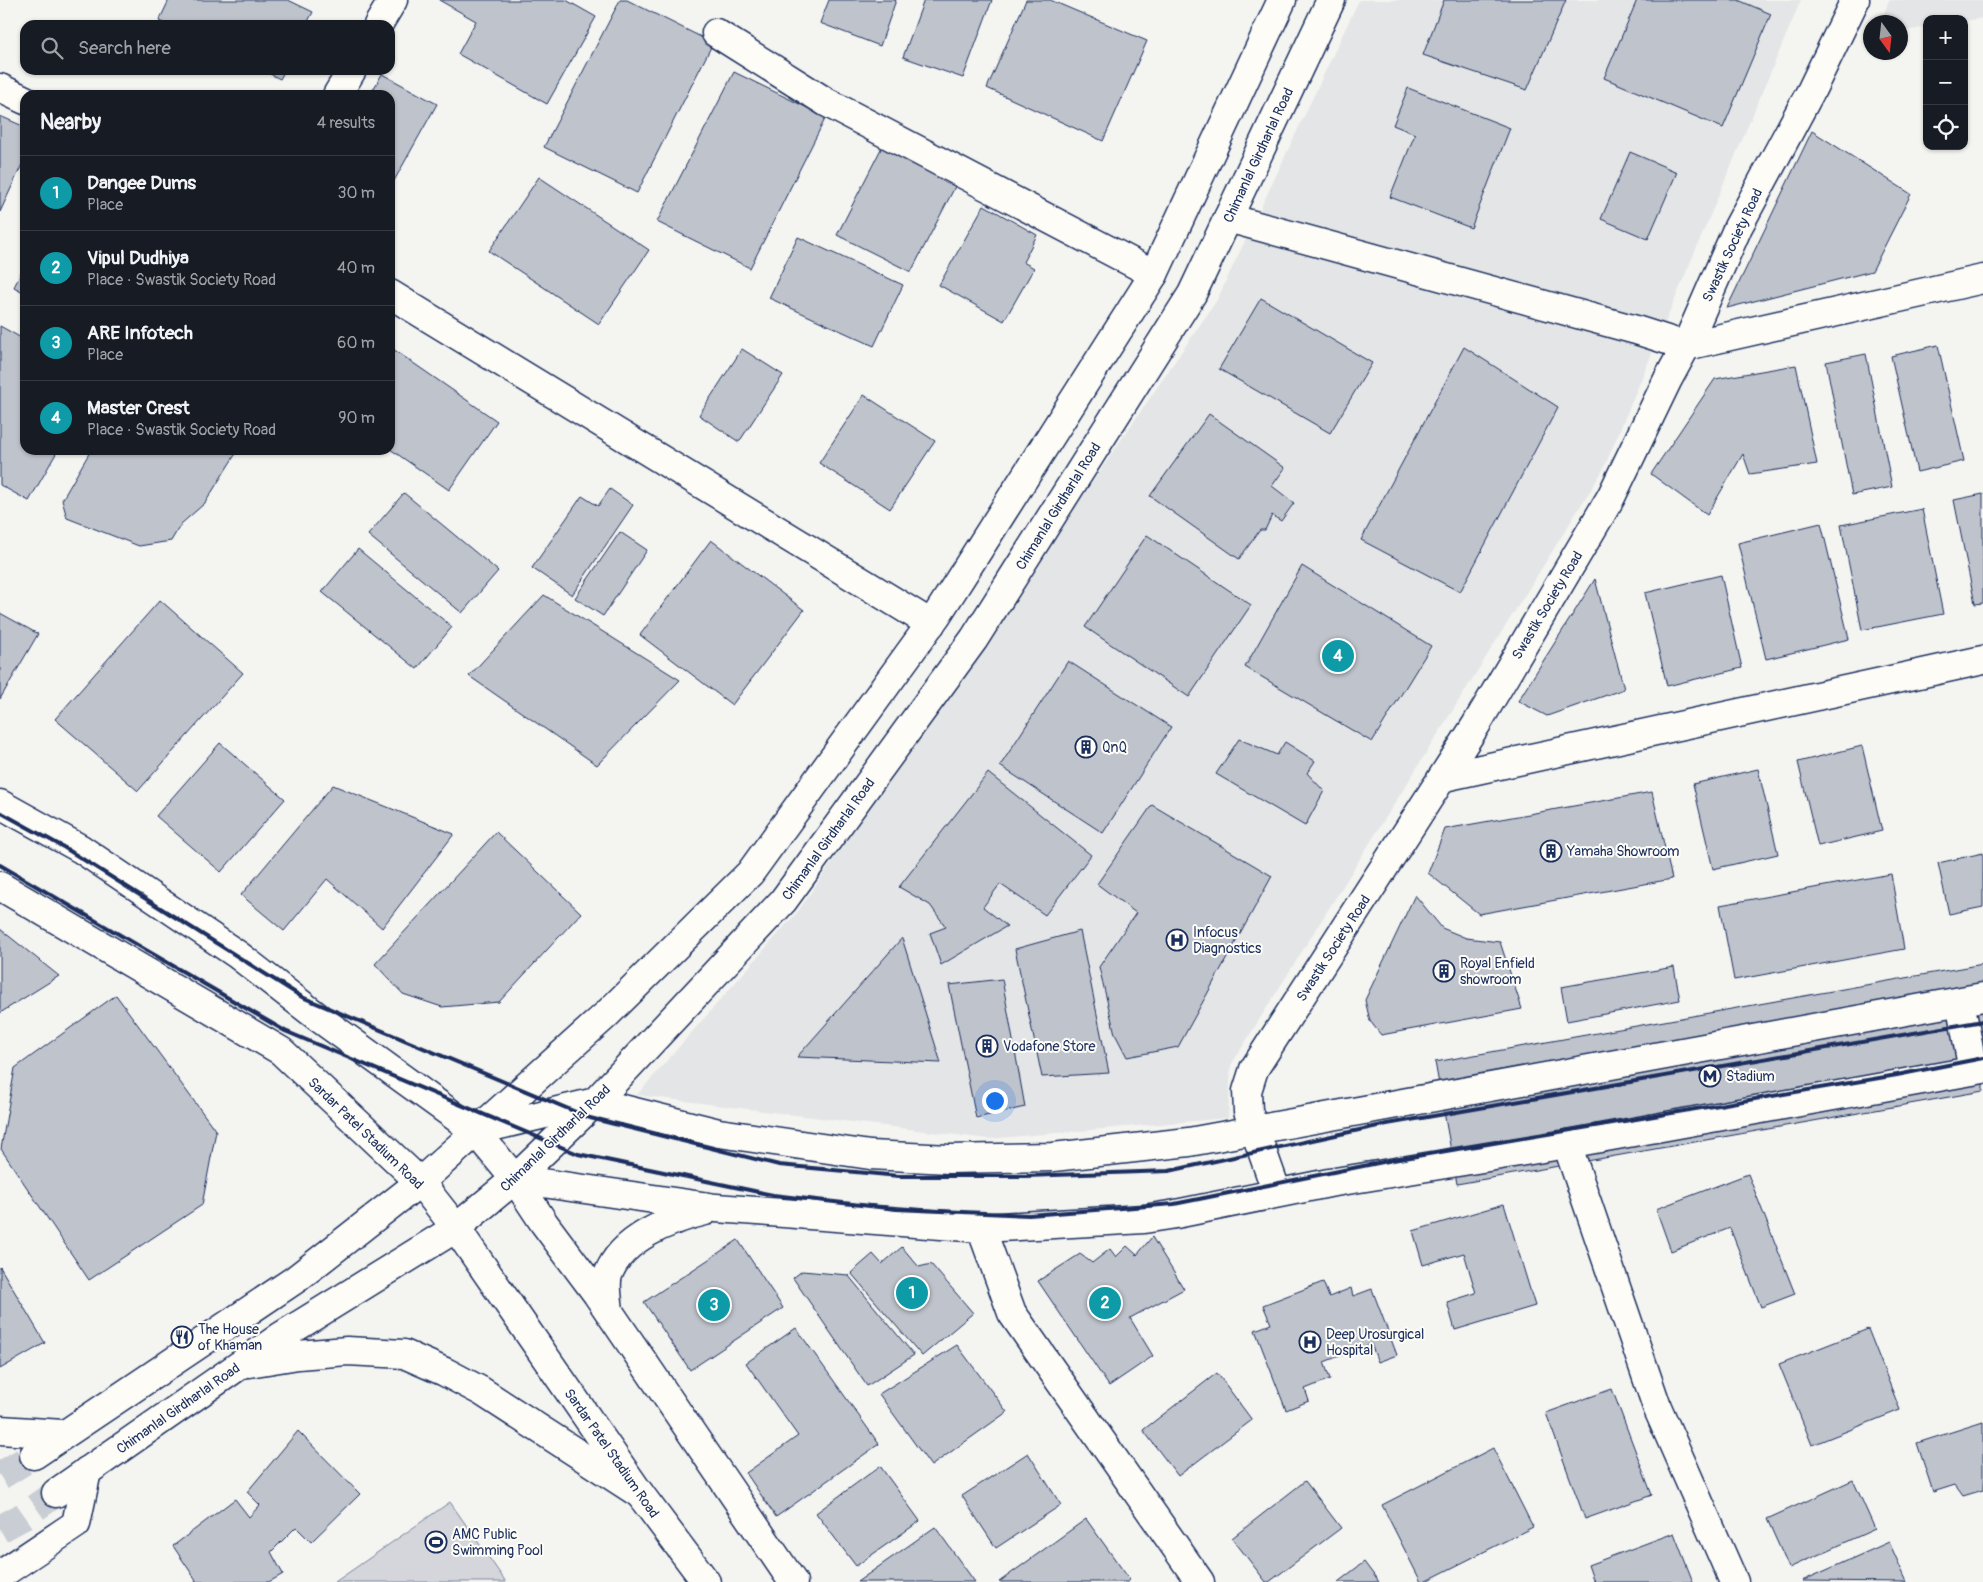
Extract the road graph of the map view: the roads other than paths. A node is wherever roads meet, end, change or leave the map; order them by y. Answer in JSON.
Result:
{"nodes":[{"id":1,"x":393,"y":0,"type":"edge"},
{"id":2,"x":1282,"y":0,"type":"edge"},
{"id":3,"x":1330,"y":0,"type":"edge"},
{"id":4,"x":1855,"y":0,"type":"edge"},
{"id":5,"x":381,"y":20,"type":"edge"},
{"id":6,"x":716,"y":32,"type":"dead end"},
{"id":7,"x":349,"y":75,"type":"edge"},
{"id":8,"x":0,"y":88,"type":"edge"},
{"id":9,"x":340,"y":90,"type":"edge"},
{"id":10,"x":20,"y":98,"type":"edge"},
{"id":11,"x":1228,"y":218,"type":"junction"},
{"id":12,"x":1154,"y":274,"type":"junction"},
{"id":13,"x":1983,"y":279,"type":"edge"},
{"id":14,"x":395,"y":297,"type":"edge"},
{"id":15,"x":1686,"y":346,"type":"junction"},
{"id":16,"x":931,"y":624,"type":"junction"},
{"id":17,"x":1983,"y":660,"type":"edge"},
{"id":18,"x":1444,"y":776,"type":"junction"},
{"id":19,"x":0,"y":804,"type":"edge"},
{"id":20,"x":0,"y":886,"type":"edge"},
{"id":21,"x":1972,"y":999,"type":"edge"},
{"id":22,"x":1978,"y":1070,"type":"edge"},
{"id":23,"x":594,"y":1102,"type":"junction"},
{"id":24,"x":475,"y":1131,"type":"junction"},
{"id":25,"x":1254,"y":1131,"type":"junction"},
{"id":26,"x":1567,"y":1144,"type":"junction"},
{"id":27,"x":515,"y":1179,"type":"junction"},
{"id":28,"x":420,"y":1182,"type":"junction"},
{"id":29,"x":1277,"y":1194,"type":"junction"},
{"id":30,"x":716,"y":1208,"type":"junction"},
{"id":31,"x":456,"y":1228,"type":"junction"},
{"id":32,"x":981,"y":1228,"type":"junction"},
{"id":33,"x":608,"y":1310,"type":"junction"},
{"id":34,"x":240,"y":1365,"type":"junction"},
{"id":35,"x":0,"y":1430,"type":"edge"},
{"id":36,"x":63,"y":1434,"type":"junction"},
{"id":37,"x":34,"y":1455,"type":"tunnel mouth"},
{"id":38,"x":87,"y":1471,"type":"junction"},
{"id":39,"x":56,"y":1494,"type":"tunnel mouth"},
{"id":40,"x":640,"y":1494,"type":"junction"},
{"id":41,"x":0,"y":1575,"type":"edge"},
{"id":42,"x":706,"y":1582,"type":"edge"},
{"id":43,"x":794,"y":1582,"type":"edge"},
{"id":44,"x":1200,"y":1582,"type":"edge"},
{"id":45,"x":1734,"y":1582,"type":"edge"}],
"edges":[{"from":1,"to":5,"type":"main road"},
{"from":2,"to":12,"type":"main road"},
{"from":3,"to":11,"type":"main road","name":"Chimanlal Girdharlal Road"},
{"from":4,"to":15,"type":"main road","name":"Swastik Society Road"},
{"from":6,"to":12,"type":"main road"},
{"from":7,"to":9,"type":"main road"},
{"from":8,"to":10,"type":"main road"},
{"from":11,"to":15,"type":"main road"},
{"from":11,"to":23,"type":"main road","name":"Chimanlal Girdharlal Road"},
{"from":12,"to":16,"type":"main road"},
{"from":13,"to":15,"type":"main road"},
{"from":14,"to":16,"type":"main road"},
{"from":15,"to":18,"type":"main road","name":"Swastik Society Road"},
{"from":16,"to":24,"type":"main road"},
{"from":17,"to":18,"type":"main road"},
{"from":18,"to":25,"type":"main road","name":"Swastik Society Road"},
{"from":19,"to":24,"type":"main road"},
{"from":20,"to":28,"type":"main road","name":"Sardar Patel Stadium Road"},
{"from":21,"to":22,"type":"main road"},
{"from":21,"to":25,"type":"main road"},
{"from":22,"to":26,"type":"main road"},
{"from":23,"to":24,"type":"main road"},
{"from":23,"to":25,"type":"main road"},
{"from":23,"to":27,"type":"main road","name":"Chimanlal Girdharlal Road"},
{"from":24,"to":27,"type":"main road"},
{"from":24,"to":28,"type":"main road"},
{"from":25,"to":29,"type":"main road","name":"Swastik Society Road"},
{"from":26,"to":29,"type":"main road"},
{"from":26,"to":45,"type":"main road"},
{"from":27,"to":30,"type":"main road"},
{"from":27,"to":31,"type":"main road","name":"Chimanlal Girdharlal Road"},
{"from":27,"to":33,"type":"main road"},
{"from":28,"to":31,"type":"main road","name":"Sardar Patel Stadium Road"},
{"from":28,"to":36,"type":"main road"},
{"from":29,"to":32,"type":"main road"},
{"from":30,"to":32,"type":"main road"},
{"from":30,"to":33,"type":"main road"},
{"from":31,"to":34,"type":"main road","name":"Chimanlal Girdharlal Road"},
{"from":31,"to":40,"type":"main road","name":"Sardar Patel Stadium Road"},
{"from":32,"to":44,"type":"main road"},
{"from":33,"to":43,"type":"main road"},
{"from":34,"to":38,"type":"main road","name":"Chimanlal Girdharlal Road"},
{"from":34,"to":40,"type":"main road"},
{"from":35,"to":36,"type":"main road"},
{"from":36,"to":37,"type":"main road"},
{"from":38,"to":39,"type":"main road","name":"Chimanlal Girdharlal Road"},
{"from":38,"to":41,"type":"main road"},
{"from":40,"to":42,"type":"main road","name":"Sardar Patel Stadium Road"}]}
